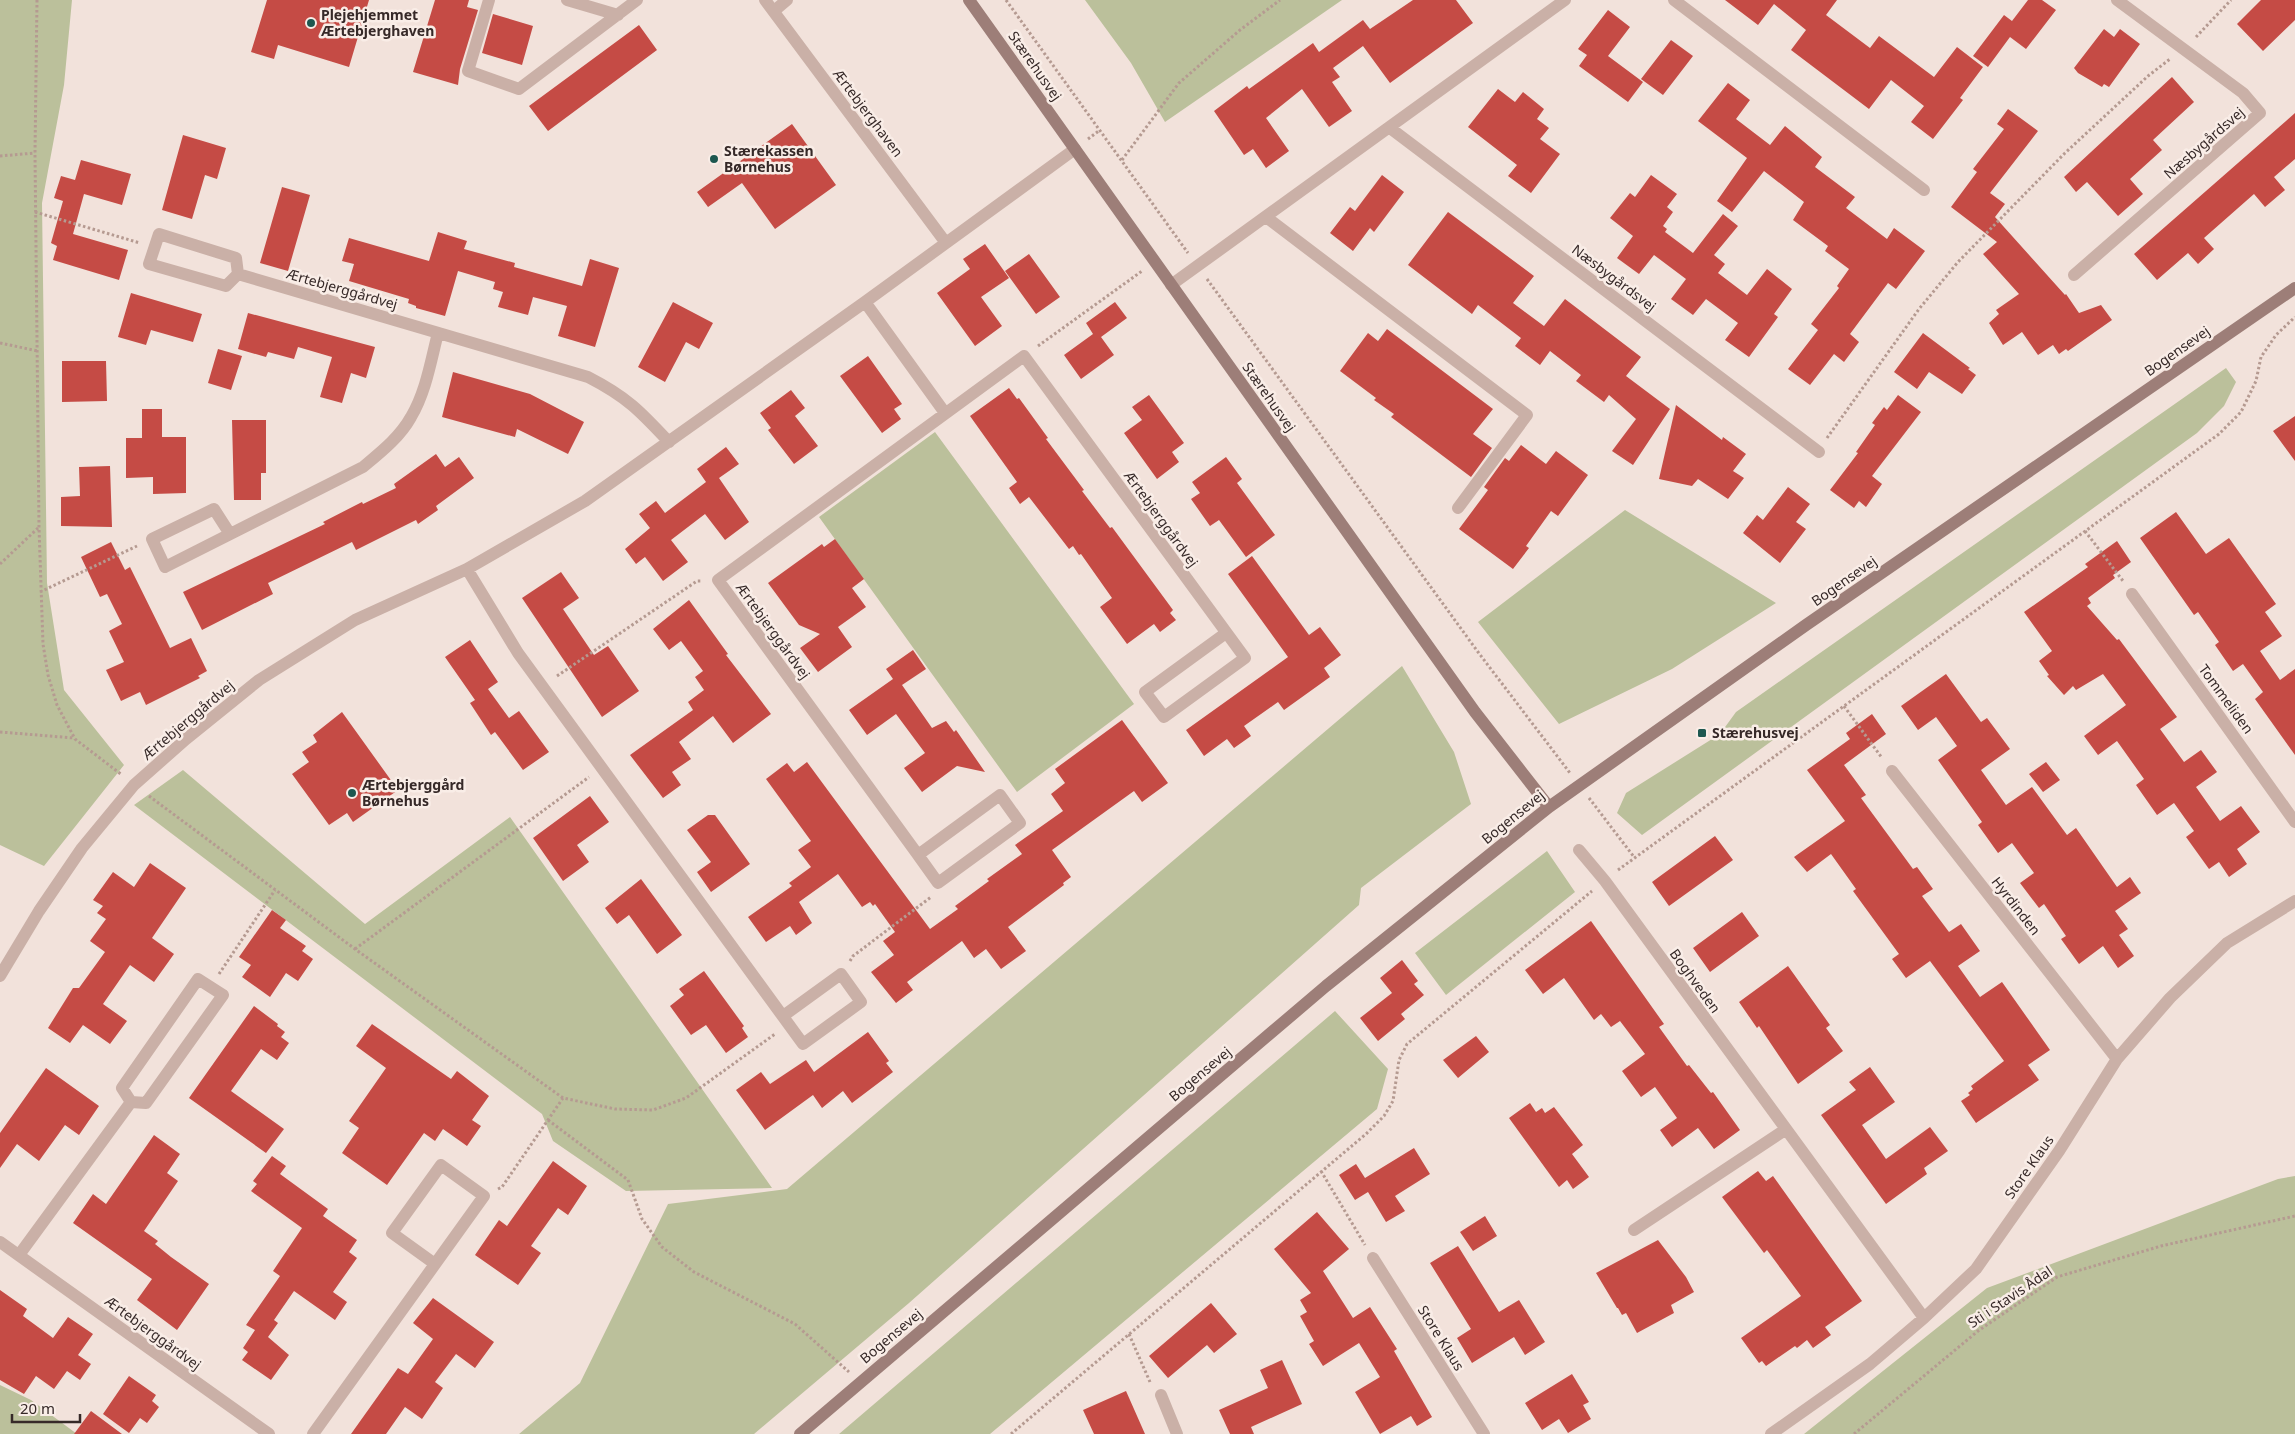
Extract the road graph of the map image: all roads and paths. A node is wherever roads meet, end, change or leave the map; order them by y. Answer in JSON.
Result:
{"nodes":[{"id":1,"x":489,"y":0,"type":"edge"},
{"id":2,"x":567,"y":0,"type":"edge"},
{"id":3,"x":637,"y":0,"type":"edge"},
{"id":4,"x":765,"y":0,"type":"edge"},
{"id":5,"x":787,"y":0,"type":"edge"},
{"id":6,"x":969,"y":0,"type":"edge"},
{"id":7,"x":1006,"y":0,"type":"edge"},
{"id":8,"x":1280,"y":0,"type":"edge"},
{"id":9,"x":1565,"y":0,"type":"edge"},
{"id":10,"x":1674,"y":0,"type":"edge"},
{"id":11,"x":2117,"y":0,"type":"edge"},
{"id":12,"x":2232,"y":0,"type":"edge"},
{"id":13,"x":774,"y":11,"type":"junction"},
{"id":14,"x":618,"y":15,"type":"junction"},
{"id":15,"x":2184,"y":49,"type":"junction"},
{"id":16,"x":1390,"y":128,"type":"junction"},
{"id":17,"x":1075,"y":149,"type":"junction"},
{"id":18,"x":34,"y":153,"type":"dead end"},
{"id":19,"x":0,"y":156,"type":"edge"},
{"id":20,"x":1122,"y":160,"type":"junction"},
{"id":21,"x":1924,"y":190,"type":"dead end"},
{"id":22,"x":35,"y":212,"type":"dead end"},
{"id":23,"x":1266,"y":217,"type":"junction"},
{"id":24,"x":946,"y":243,"type":"junction"},
{"id":25,"x":155,"y":247,"type":"junction"},
{"id":26,"x":1155,"y":262,"type":"junction"},
{"id":27,"x":1198,"y":266,"type":"junction"},
{"id":28,"x":238,"y":274,"type":"junction"},
{"id":29,"x":2074,"y":275,"type":"dead end"},
{"id":30,"x":1171,"y":284,"type":"junction"},
{"id":31,"x":2295,"y":288,"type":"edge"},
{"id":32,"x":865,"y":302,"type":"junction"},
{"id":33,"x":2295,"y":317,"type":"edge"},
{"id":34,"x":438,"y":333,"type":"junction"},
{"id":35,"x":0,"y":343,"type":"edge"},
{"id":36,"x":38,"y":351,"type":"dead end"},
{"id":37,"x":1024,"y":356,"type":"junction"},
{"id":38,"x":946,"y":413,"type":"junction"},
{"id":39,"x":669,"y":442,"type":"junction"},
{"id":40,"x":1819,"y":452,"type":"joint"},
{"id":41,"x":1458,"y":508,"type":"dead end"},
{"id":42,"x":39,"y":527,"type":"dead end"},
{"id":43,"x":2086,"y":531,"type":"junction"},
{"id":44,"x":230,"y":534,"type":"junction"},
{"id":45,"x":152,"y":539,"type":"junction"},
{"id":46,"x":0,"y":564,"type":"edge"},
{"id":47,"x":467,"y":569,"type":"junction"},
{"id":48,"x":718,"y":580,"type":"junction"},
{"id":49,"x":40,"y":592,"type":"dead end"},
{"id":50,"x":2132,"y":594,"type":"joint"},
{"id":51,"x":1226,"y":633,"type":"junction"},
{"id":52,"x":542,"y":686,"type":"junction"},
{"id":53,"x":1844,"y":706,"type":"junction"},
{"id":54,"x":0,"y":732,"type":"edge"},
{"id":55,"x":75,"y":738,"type":"dead end"},
{"id":56,"x":601,"y":768,"type":"junction"},
{"id":57,"x":1892,"y":771,"type":"joint"},
{"id":58,"x":1578,"y":785,"type":"junction"},
{"id":59,"x":1548,"y":807,"type":"junction"},
{"id":60,"x":2295,"y":822,"type":"edge"},
{"id":61,"x":1579,"y":850,"type":"dead end"},
{"id":62,"x":918,"y":855,"type":"junction"},
{"id":63,"x":1634,"y":857,"type":"junction"},
{"id":64,"x":1604,"y":881,"type":"junction"},
{"id":65,"x":938,"y":883,"type":"junction"},
{"id":66,"x":275,"y":890,"type":"dead end"},
{"id":67,"x":2295,"y":901,"type":"edge"},
{"id":68,"x":355,"y":949,"type":"dead end"},
{"id":69,"x":841,"y":974,"type":"junction"},
{"id":70,"x":0,"y":976,"type":"edge"},
{"id":71,"x":211,"y":987,"type":"junction"},
{"id":72,"x":783,"y":1016,"type":"junction"},
{"id":73,"x":2117,"y":1059,"type":"junction"},
{"id":74,"x":563,"y":1098,"type":"dead end"},
{"id":75,"x":131,"y":1102,"type":"junction"},
{"id":76,"x":548,"y":1120,"type":"junction"},
{"id":77,"x":1785,"y":1130,"type":"junction"},
{"id":78,"x":1321,"y":1171,"type":"junction"},
{"id":79,"x":484,"y":1196,"type":"junction"},
{"id":80,"x":2295,"y":1216,"type":"edge"},
{"id":81,"x":1634,"y":1230,"type":"dead end"},
{"id":82,"x":0,"y":1242,"type":"edge"},
{"id":83,"x":19,"y":1255,"type":"junction"},
{"id":84,"x":1373,"y":1258,"type":"joint"},
{"id":85,"x":435,"y":1264,"type":"junction"},
{"id":86,"x":1924,"y":1318,"type":"junction"},
{"id":87,"x":1129,"y":1334,"type":"junction"},
{"id":88,"x":860,"y":1382,"type":"junction"},
{"id":89,"x":1160,"y":1395,"type":"joint"},
{"id":90,"x":269,"y":1434,"type":"edge"},
{"id":91,"x":313,"y":1434,"type":"edge"},
{"id":92,"x":800,"y":1434,"type":"edge"},
{"id":93,"x":1012,"y":1434,"type":"edge"},
{"id":94,"x":1177,"y":1434,"type":"edge"},
{"id":95,"x":1484,"y":1434,"type":"edge"},
{"id":96,"x":1771,"y":1434,"type":"edge"},
{"id":97,"x":1854,"y":1434,"type":"edge"}],
"edges":[{"from":1,"to":14,"type":"street"},
{"from":2,"to":14,"type":"street"},
{"from":3,"to":14,"type":"street"},
{"from":4,"to":13,"type":"street","name":"Ærtebjerghaven"},
{"from":5,"to":13,"type":"street"},
{"from":6,"to":17,"type":"main road","name":"Stærehusvej"},
{"from":7,"to":20,"type":"path"},
{"from":8,"to":20,"type":"path"},
{"from":9,"to":16,"type":"street"},
{"from":10,"to":21,"type":"street"},
{"from":11,"to":15,"type":"street","name":"Næsbygårdsvej"},
{"from":12,"to":15,"type":"path"},
{"from":13,"to":24,"type":"street","name":"Ærtebjerghaven"},
{"from":15,"to":29,"type":"street","name":"Næsbygårdsvej"},
{"from":15,"to":40,"type":"path"},
{"from":16,"to":23,"type":"street"},
{"from":16,"to":40,"type":"street","name":"Næsbygårdsvej"},
{"from":17,"to":24,"type":"street","name":"Ærtebjerggårdvej"},
{"from":17,"to":26,"type":"main road","name":"Stærehusvej"},
{"from":18,"to":19,"type":"path"},
{"from":20,"to":27,"type":"path"},
{"from":22,"to":25,"type":"path"},
{"from":23,"to":27,"type":"street"},
{"from":23,"to":41,"type":"street"},
{"from":24,"to":32,"type":"street","name":"Ærtebjerggårdvej"},
{"from":25,"to":28,"type":"street"},
{"from":25,"to":28,"type":"street"},
{"from":26,"to":30,"type":"main road","name":"Stærehusvej"},
{"from":26,"to":37,"type":"path"},
{"from":27,"to":30,"type":"street"},
{"from":27,"to":58,"type":"path"},
{"from":28,"to":34,"type":"street","name":"Ærtebjerggårdvej"},
{"from":30,"to":59,"type":"main road","name":"Stærehusvej"},
{"from":31,"to":58,"type":"main road","name":"Bogensevej"},
{"from":32,"to":38,"type":"street"},
{"from":32,"to":39,"type":"street","name":"Ærtebjerggårdvej"},
{"from":33,"to":43,"type":"path"},
{"from":34,"to":39,"type":"street","name":"Ærtebjerggårdvej"},
{"from":34,"to":44,"type":"street"},
{"from":35,"to":36,"type":"path"},
{"from":37,"to":38,"type":"street","name":"Ærtebjerggårdvej"},
{"from":37,"to":51,"type":"street","name":"Ærtebjerggårdvej"},
{"from":38,"to":48,"type":"street","name":"Ærtebjerggårdvej"},
{"from":39,"to":47,"type":"street","name":"Ærtebjerggårdvej"},
{"from":42,"to":46,"type":"path"},
{"from":43,"to":50,"type":"path"},
{"from":43,"to":53,"type":"path"},
{"from":44,"to":45,"type":"street"},
{"from":44,"to":45,"type":"street"},
{"from":45,"to":49,"type":"path"},
{"from":47,"to":52,"type":"street"},
{"from":47,"to":70,"type":"street","name":"Ærtebjerggårdvej"},
{"from":48,"to":52,"type":"path"},
{"from":48,"to":62,"type":"street","name":"Ærtebjerggårdvej"},
{"from":50,"to":60,"type":"street","name":"Tommeliden"},
{"from":51,"to":51,"type":"street","name":"Ærtebjerggårdvej"},
{"from":52,"to":56,"type":"street"},
{"from":53,"to":57,"type":"path"},
{"from":53,"to":63,"type":"path"},
{"from":54,"to":55,"type":"path"},
{"from":56,"to":68,"type":"path"},
{"from":56,"to":72,"type":"street"},
{"from":57,"to":73,"type":"street","name":"Hyrdinden"},
{"from":58,"to":59,"type":"main road","name":"Bogensevej"},
{"from":58,"to":63,"type":"path"},
{"from":59,"to":88,"type":"main road","name":"Bogensevej"},
{"from":61,"to":64,"type":"street","name":"Boghveden"},
{"from":62,"to":65,"type":"street","name":"Ærtebjerggårdvej"},
{"from":62,"to":65,"type":"street"},
{"from":63,"to":64,"type":"path"},
{"from":64,"to":77,"type":"street","name":"Boghveden"},
{"from":64,"to":78,"type":"path"},
{"from":65,"to":69,"type":"path"},
{"from":66,"to":71,"type":"path"},
{"from":67,"to":73,"type":"street","name":"Store Klaus"},
{"from":69,"to":72,"type":"street"},
{"from":69,"to":72,"type":"street"},
{"from":71,"to":75,"type":"street"},
{"from":71,"to":75,"type":"street"},
{"from":73,"to":86,"type":"street","name":"Store Klaus"},
{"from":74,"to":76,"type":"path"},
{"from":75,"to":83,"type":"street"},
{"from":76,"to":79,"type":"path"},
{"from":76,"to":88,"type":"path"},
{"from":77,"to":81,"type":"street"},
{"from":77,"to":86,"type":"street","name":"Boghveden"},
{"from":78,"to":84,"type":"path"},
{"from":78,"to":87,"type":"path"},
{"from":79,"to":85,"type":"street"},
{"from":79,"to":85,"type":"street"},
{"from":80,"to":97,"type":"path","name":"Sti i Stavis Ådal"},
{"from":82,"to":83,"type":"street","name":"Ærtebjerggårdvej"},
{"from":83,"to":90,"type":"street","name":"Ærtebjerggårdvej"},
{"from":84,"to":95,"type":"street","name":"Store Klaus"},
{"from":85,"to":91,"type":"street"},
{"from":86,"to":96,"type":"street","name":"Store Klaus"},
{"from":87,"to":89,"type":"path"},
{"from":87,"to":93,"type":"path"},
{"from":88,"to":92,"type":"main road","name":"Bogensevej"},
{"from":89,"to":94,"type":"street"}]}
